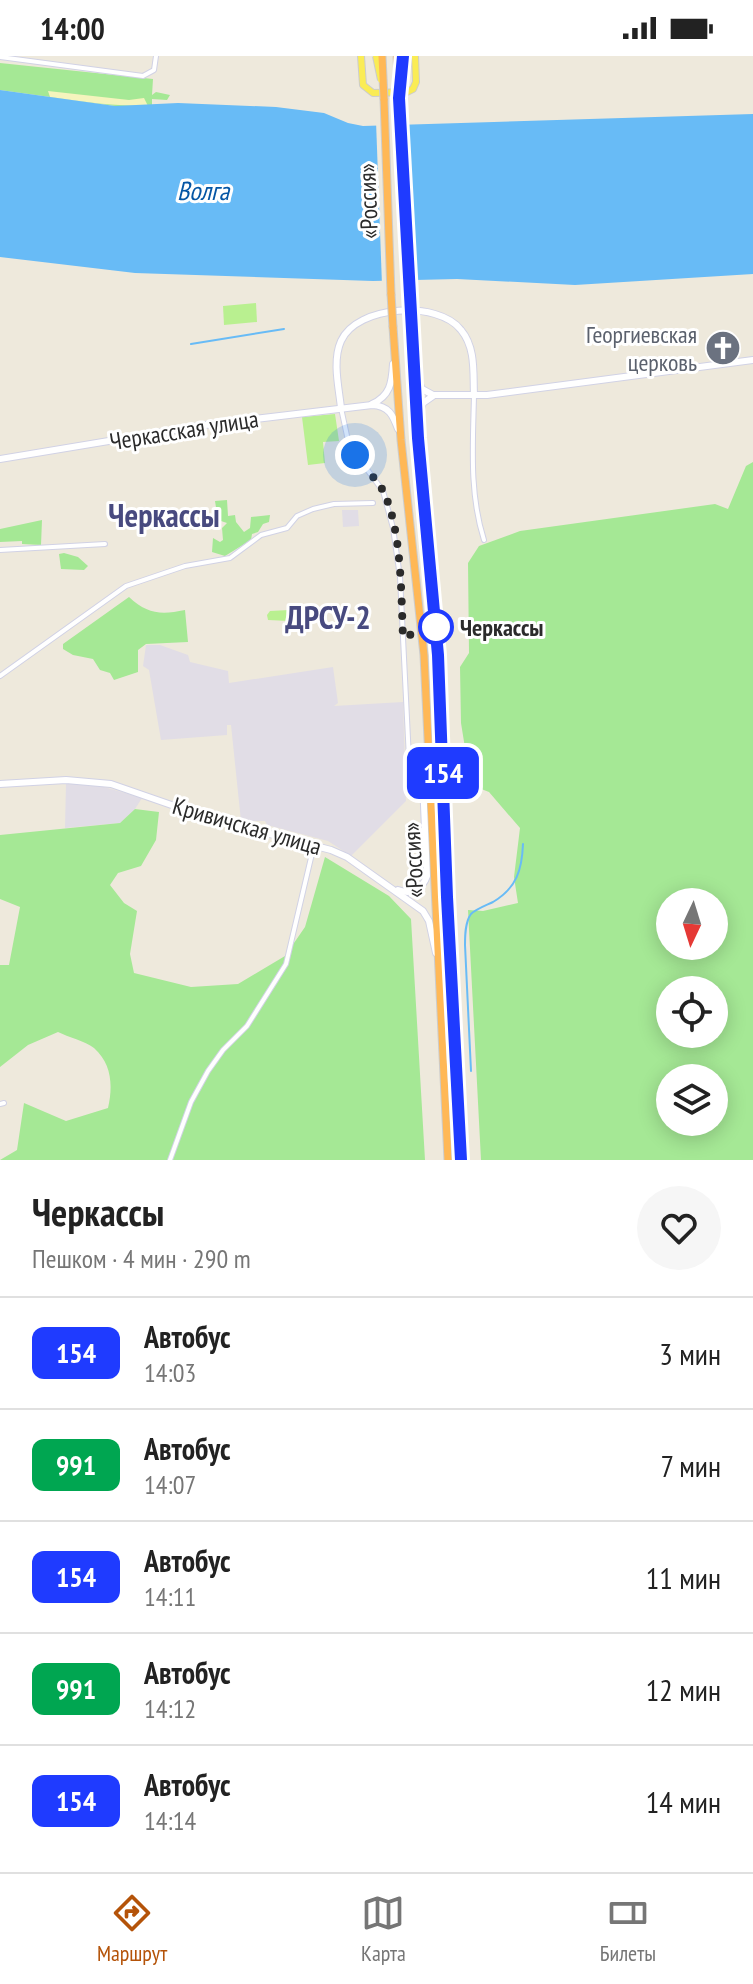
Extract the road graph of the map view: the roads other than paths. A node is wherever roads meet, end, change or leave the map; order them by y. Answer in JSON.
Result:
{"nodes":[{"id":1,"x":156,"y":56,"type":"edge"},
{"id":2,"x":361,"y":56,"type":"edge"},
{"id":3,"x":379,"y":56,"type":"edge"},
{"id":4,"x":400,"y":56,"type":"edge"},
{"id":5,"x":415,"y":56,"type":"edge"},
{"id":6,"x":0,"y":57,"type":"edge"},
{"id":7,"x":393,"y":341,"type":"junction"},
{"id":8,"x":412,"y":341,"type":"junction"},
{"id":9,"x":753,"y":360,"type":"edge"},
{"id":10,"x":437,"y":395,"type":"junction"},
{"id":11,"x":474,"y":395,"type":"junction"},
{"id":12,"x":368,"y":405,"type":"junction"},
{"id":13,"x":341,"y":408,"type":"junction"},
{"id":14,"x":418,"y":438,"type":"junction"},
{"id":15,"x":401,"y":440,"type":"junction"},
{"id":16,"x":0,"y":459,"type":"edge"},
{"id":17,"x":373,"y":503,"type":"dead end"},
{"id":18,"x":484,"y":540,"type":"dead end"},
{"id":19,"x":105,"y":544,"type":"dead end"},
{"id":20,"x":0,"y":550,"type":"edge"},
{"id":21,"x":0,"y":676,"type":"edge"},
{"id":22,"x":428,"y":745,"type":"junction"},
{"id":23,"x":422,"y":758,"type":"junction"},
{"id":24,"x":0,"y":784,"type":"edge"},
{"id":25,"x":314,"y":845,"type":"junction"},
{"id":26,"x":390,"y":888,"type":"junction"},
{"id":27,"x":438,"y":965,"type":"junction"},
{"id":28,"x":170,"y":1160,"type":"edge"},
{"id":29,"x":448,"y":1160,"type":"edge"},
{"id":30,"x":461,"y":1160,"type":"edge"}],
"edges":[{"from":1,"to":6,"type":"street"},
{"from":2,"to":5,"type":"main road"},
{"from":3,"to":7,"type":"highway","name":"«Россия»","bridge":true},
{"from":4,"to":8,"type":"highway","name":"«Россия»","bridge":true},
{"from":7,"to":12,"type":"street"},
{"from":7,"to":15,"type":"highway","name":"«Россия»"},
{"from":8,"to":10,"type":"street"},
{"from":8,"to":14,"type":"highway","name":"«Россия»"},
{"from":9,"to":11,"type":"street"},
{"from":10,"to":11,"type":"street"},
{"from":10,"to":14,"type":"street"},
{"from":11,"to":13,"type":"street"},
{"from":11,"to":18,"type":"street"},
{"from":12,"to":13,"type":"street","name":"Черкасская улица"},
{"from":12,"to":15,"type":"street"},
{"from":13,"to":16,"type":"street","name":"Черкасская улица"},
{"from":13,"to":23,"type":"street"},
{"from":14,"to":30,"type":"highway","name":"«Россия»"},
{"from":15,"to":22,"type":"highway","name":"«Россия»"},
{"from":17,"to":21,"type":"street"},
{"from":19,"to":20,"type":"street"},
{"from":22,"to":23,"type":"street"},
{"from":22,"to":27,"type":"highway","name":"«Россия»"},
{"from":23,"to":26,"type":"street"},
{"from":24,"to":25,"type":"street","name":"Кривичская улица"},
{"from":25,"to":26,"type":"street","name":"Кривичская улица"},
{"from":25,"to":28,"type":"street"},
{"from":26,"to":27,"type":"street","name":"Кривичская улица"},
{"from":27,"to":29,"type":"highway","name":"«Россия»"}]}
